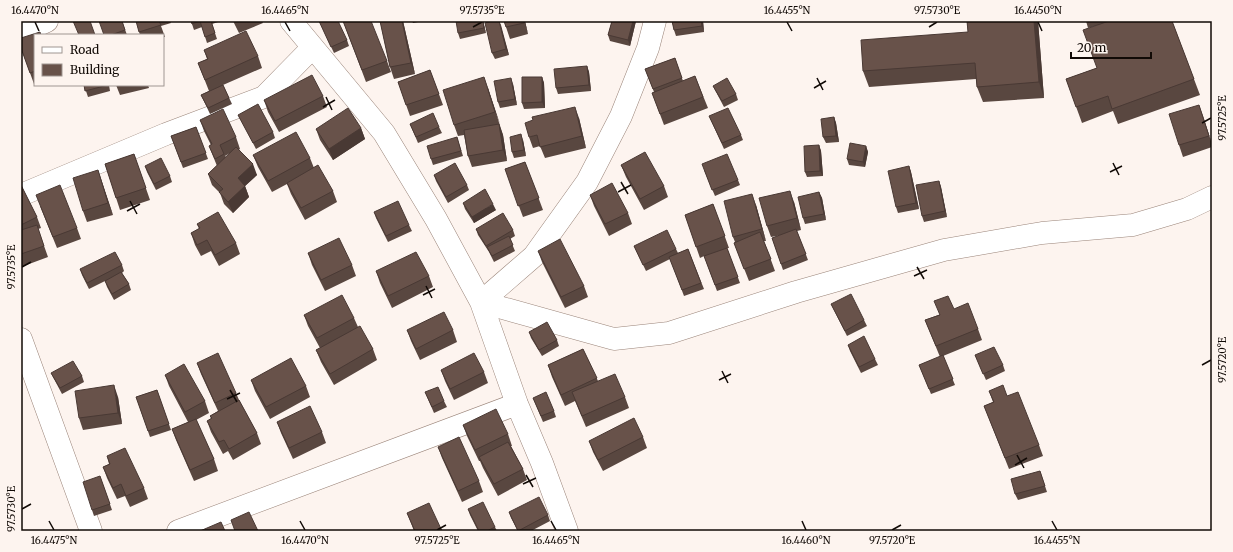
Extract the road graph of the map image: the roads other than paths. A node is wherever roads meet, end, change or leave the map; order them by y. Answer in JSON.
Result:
{"nodes":[{"id":1,"x":47,"y":21,"type":"edge"},
{"id":2,"x":291,"y":21,"type":"edge"},
{"id":3,"x":655,"y":21,"type":"edge"},
{"id":4,"x":21,"y":33,"type":"edge"},
{"id":5,"x":312,"y":48,"type":"junction"},
{"id":6,"x":21,"y":194,"type":"edge"},
{"id":7,"x":1212,"y":197,"type":"edge"},
{"id":8,"x":481,"y":302,"type":"junction"},
{"id":9,"x":21,"y":339,"type":"edge"},
{"id":10,"x":517,"y":404,"type":"junction"},
{"id":11,"x":91,"y":531,"type":"edge"},
{"id":12,"x":178,"y":531,"type":"edge"},
{"id":13,"x":566,"y":531,"type":"edge"}],
"edges":[{"from":1,"to":4,"type":"street"},
{"from":2,"to":5,"type":"street"},
{"from":3,"to":8,"type":"street"},
{"from":5,"to":6,"type":"street"},
{"from":5,"to":8,"type":"street"},
{"from":7,"to":8,"type":"street"},
{"from":8,"to":10,"type":"street"},
{"from":9,"to":11,"type":"street"},
{"from":10,"to":12,"type":"street"},
{"from":10,"to":13,"type":"street"}]}
